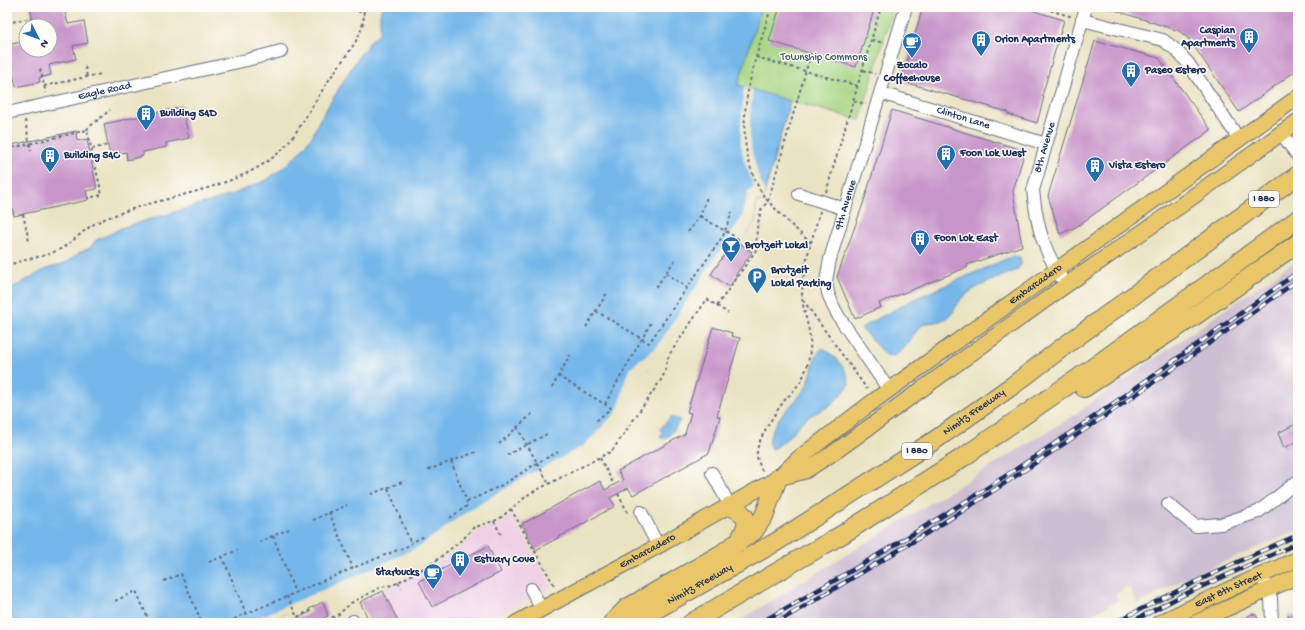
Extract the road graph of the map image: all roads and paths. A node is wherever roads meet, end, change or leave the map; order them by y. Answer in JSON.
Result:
{"nodes":[{"id":1,"x":363,"y":7,"type":"edge"},
{"id":2,"x":771,"y":7,"type":"edge"},
{"id":3,"x":881,"y":7,"type":"edge"},
{"id":4,"x":906,"y":7,"type":"edge"},
{"id":5,"x":1039,"y":7,"type":"edge"},
{"id":6,"x":1086,"y":7,"type":"edge"},
{"id":7,"x":358,"y":11,"type":"dead end"},
{"id":8,"x":364,"y":15,"type":"junction"},
{"id":9,"x":1082,"y":20,"type":"junction"},
{"id":10,"x":18,"y":21,"type":"edge"},
{"id":11,"x":7,"y":23,"type":"edge"},
{"id":12,"x":281,"y":51,"type":"dead end"},
{"id":13,"x":811,"y":53,"type":"dead end"},
{"id":14,"x":756,"y":57,"type":"junction"},
{"id":15,"x":85,"y":67,"type":"dead end"},
{"id":16,"x":40,"y":69,"type":"dead end"},
{"id":17,"x":806,"y":71,"type":"junction"},
{"id":18,"x":101,"y":74,"type":"dead end"},
{"id":19,"x":87,"y":76,"type":"junction"},
{"id":20,"x":44,"y":86,"type":"junction"},
{"id":21,"x":858,"y":86,"type":"junction"},
{"id":22,"x":881,"y":93,"type":"junction"},
{"id":23,"x":1298,"y":97,"type":"edge"},
{"id":24,"x":49,"y":104,"type":"junction"},
{"id":25,"x":22,"y":110,"type":"junction"},
{"id":26,"x":110,"y":110,"type":"dead end"},
{"id":27,"x":7,"y":113,"type":"edge"},
{"id":28,"x":1298,"y":121,"type":"edge"},
{"id":29,"x":87,"y":130,"type":"junction"},
{"id":30,"x":1281,"y":133,"type":"junction"},
{"id":31,"x":1239,"y":139,"type":"junction"},
{"id":32,"x":30,"y":144,"type":"junction"},
{"id":33,"x":1046,"y":144,"type":"junction"},
{"id":34,"x":108,"y":145,"type":"dead end"},
{"id":35,"x":7,"y":149,"type":"edge"},
{"id":36,"x":92,"y":149,"type":"junction"},
{"id":37,"x":31,"y":151,"type":"dead end"},
{"id":38,"x":1298,"y":156,"type":"edge"},
{"id":39,"x":261,"y":160,"type":"dead end"},
{"id":40,"x":264,"y":164,"type":"junction"},
{"id":41,"x":1298,"y":175,"type":"edge"},
{"id":42,"x":799,"y":194,"type":"dead end"},
{"id":43,"x":708,"y":197,"type":"dead end"},
{"id":44,"x":88,"y":198,"type":"dead end"},
{"id":45,"x":768,"y":201,"type":"junction"},
{"id":46,"x":823,"y":202,"type":"junction"},
{"id":47,"x":845,"y":209,"type":"junction"},
{"id":48,"x":13,"y":212,"type":"dead end"},
{"id":49,"x":732,"y":212,"type":"dead end"},
{"id":50,"x":7,"y":213,"type":"edge"},
{"id":51,"x":23,"y":214,"type":"dead end"},
{"id":52,"x":700,"y":216,"type":"junction"},
{"id":53,"x":1298,"y":219,"type":"edge"},
{"id":54,"x":725,"y":230,"type":"junction"},
{"id":55,"x":688,"y":232,"type":"dead end"},
{"id":56,"x":7,"y":237,"type":"edge"},
{"id":57,"x":29,"y":241,"type":"dead end"},
{"id":58,"x":741,"y":241,"type":"dead end"},
{"id":59,"x":811,"y":243,"type":"junction"},
{"id":60,"x":1298,"y":243,"type":"edge"},
{"id":61,"x":675,"y":260,"type":"dead end"},
{"id":62,"x":7,"y":266,"type":"edge"},
{"id":63,"x":1056,"y":270,"type":"junction"},
{"id":64,"x":666,"y":273,"type":"junction"},
{"id":65,"x":1066,"y":284,"type":"junction"},
{"id":66,"x":656,"y":287,"type":"dead end"},
{"id":67,"x":687,"y":288,"type":"junction"},
{"id":68,"x":607,"y":293,"type":"dead end"},
{"id":69,"x":802,"y":300,"type":"junction"},
{"id":70,"x":717,"y":306,"type":"junction"},
{"id":71,"x":596,"y":311,"type":"junction"},
{"id":72,"x":728,"y":313,"type":"dead end"},
{"id":73,"x":652,"y":321,"type":"dead end"},
{"id":74,"x":586,"y":327,"type":"dead end"},
{"id":75,"x":642,"y":338,"type":"junction"},
{"id":76,"x":570,"y":355,"type":"dead end"},
{"id":77,"x":558,"y":376,"type":"junction"},
{"id":78,"x":552,"y":388,"type":"dead end"},
{"id":79,"x":867,"y":389,"type":"dead end"},
{"id":80,"x":889,"y":390,"type":"junction"},
{"id":81,"x":605,"y":404,"type":"junction"},
{"id":82,"x":534,"y":412,"type":"dead end"},
{"id":83,"x":595,"y":422,"type":"dead end"},
{"id":84,"x":517,"y":427,"type":"junction"},
{"id":85,"x":547,"y":434,"type":"dead end"},
{"id":86,"x":499,"y":444,"type":"dead end"},
{"id":87,"x":526,"y":444,"type":"junction"},
{"id":88,"x":476,"y":452,"type":"dead end"},
{"id":89,"x":558,"y":452,"type":"dead end"},
{"id":90,"x":507,"y":455,"type":"dead end"},
{"id":91,"x":600,"y":458,"type":"junction"},
{"id":92,"x":451,"y":461,"type":"junction"},
{"id":93,"x":537,"y":463,"type":"junction"},
{"id":94,"x":945,"y":469,"type":"junction"},
{"id":95,"x":428,"y":470,"type":"dead end"},
{"id":96,"x":712,"y":473,"type":"dead end"},
{"id":97,"x":770,"y":474,"type":"junction"},
{"id":98,"x":405,"y":481,"type":"dead end"},
{"id":99,"x":1298,"y":481,"type":"edge"},
{"id":100,"x":549,"y":484,"type":"junction"},
{"id":101,"x":614,"y":485,"type":"dead end"},
{"id":102,"x":388,"y":488,"type":"junction"},
{"id":103,"x":371,"y":494,"type":"dead end"},
{"id":104,"x":467,"y":502,"type":"junction"},
{"id":105,"x":347,"y":504,"type":"dead end"},
{"id":106,"x":1168,"y":504,"type":"dead end"},
{"id":107,"x":730,"y":506,"type":"junction"},
{"id":108,"x":511,"y":509,"type":"junction"},
{"id":109,"x":329,"y":512,"type":"junction"},
{"id":110,"x":641,"y":512,"type":"dead end"},
{"id":111,"x":450,"y":518,"type":"dead end"},
{"id":112,"x":313,"y":520,"type":"dead end"},
{"id":113,"x":494,"y":521,"type":"junction"},
{"id":114,"x":289,"y":529,"type":"dead end"},
{"id":115,"x":273,"y":536,"type":"junction"},
{"id":116,"x":425,"y":536,"type":"dead end"},
{"id":117,"x":502,"y":536,"type":"dead end"},
{"id":118,"x":259,"y":542,"type":"dead end"},
{"id":119,"x":739,"y":542,"type":"junction"},
{"id":120,"x":411,"y":544,"type":"junction"},
{"id":121,"x":658,"y":546,"type":"junction"},
{"id":122,"x":238,"y":550,"type":"dead end"},
{"id":123,"x":222,"y":556,"type":"junction"},
{"id":124,"x":1298,"y":559,"type":"edge"},
{"id":125,"x":210,"y":562,"type":"dead end"},
{"id":126,"x":353,"y":568,"type":"junction"},
{"id":127,"x":1261,"y":574,"type":"junction"},
{"id":128,"x":1298,"y":576,"type":"edge"},
{"id":129,"x":164,"y":582,"type":"dead end"},
{"id":130,"x":398,"y":582,"type":"junction"},
{"id":131,"x":554,"y":585,"type":"dead end"},
{"id":132,"x":401,"y":588,"type":"dead end"},
{"id":133,"x":531,"y":589,"type":"dead end"},
{"id":134,"x":1268,"y":589,"type":"junction"},
{"id":135,"x":295,"y":592,"type":"junction"},
{"id":136,"x":287,"y":596,"type":"junction"},
{"id":137,"x":115,"y":601,"type":"dead end"},
{"id":138,"x":542,"y":610,"type":"junction"},
{"id":139,"x":310,"y":611,"type":"dead end"},
{"id":140,"x":246,"y":613,"type":"junction"},
{"id":141,"x":297,"y":617,"type":"junction"},
{"id":142,"x":234,"y":619,"type":"dead end"},
{"id":143,"x":295,"y":622,"type":"junction"},
{"id":144,"x":150,"y":623,"type":"edge"},
{"id":145,"x":202,"y":623,"type":"edge"},
{"id":146,"x":285,"y":623,"type":"edge"},
{"id":147,"x":298,"y":623,"type":"edge"},
{"id":148,"x":322,"y":623,"type":"edge"},
{"id":149,"x":516,"y":623,"type":"edge"},
{"id":150,"x":612,"y":623,"type":"edge"},
{"id":151,"x":632,"y":623,"type":"edge"},
{"id":152,"x":691,"y":623,"type":"edge"},
{"id":153,"x":1159,"y":623,"type":"edge"},
{"id":154,"x":1194,"y":623,"type":"edge"},
{"id":155,"x":1272,"y":623,"type":"edge"}],
"edges":[{"from":1,"to":8,"type":"path"},
{"from":2,"to":14,"type":"path"},
{"from":3,"to":21,"type":"path"},
{"from":4,"to":22,"type":"street","name":"9th Avenue"},
{"from":5,"to":9,"type":"path"},
{"from":6,"to":9,"type":"street","name":"8th Avenue"},
{"from":7,"to":8,"type":"path"},
{"from":8,"to":40,"type":"path"},
{"from":9,"to":31,"type":"street"},
{"from":9,"to":33,"type":"street","name":"8th Avenue"},
{"from":10,"to":11,"type":"path"},
{"from":12,"to":24,"type":"street","name":"Eagle Road"},
{"from":13,"to":17,"type":"path"},
{"from":14,"to":17,"type":"path"},
{"from":14,"to":45,"type":"path"},
{"from":15,"to":19,"type":"path"},
{"from":16,"to":20,"type":"path"},
{"from":17,"to":21,"type":"path"},
{"from":17,"to":45,"type":"path"},
{"from":18,"to":19,"type":"path"},
{"from":19,"to":20,"type":"path"},
{"from":20,"to":24,"type":"path"},
{"from":21,"to":46,"type":"path"},
{"from":22,"to":33,"type":"street","name":"Clinton Lane"},
{"from":22,"to":47,"type":"street","name":"9th Avenue"},
{"from":23,"to":31,"type":"main road","name":"Embarcadero"},
{"from":24,"to":25,"type":"street","name":"Eagle Road"},
{"from":25,"to":27,"type":"street","name":"Eagle Road"},
{"from":25,"to":32,"type":"path"},
{"from":26,"to":29,"type":"path"},
{"from":28,"to":30,"type":"main road","name":"Embarcadero"},
{"from":29,"to":32,"type":"path"},
{"from":29,"to":36,"type":"path"},
{"from":30,"to":38,"type":"street"},
{"from":30,"to":65,"type":"main road","name":"Embarcadero"},
{"from":31,"to":63,"type":"main road","name":"Embarcadero"},
{"from":32,"to":35,"type":"path"},
{"from":32,"to":37,"type":"path"},
{"from":33,"to":63,"type":"street","name":"8th Avenue"},
{"from":34,"to":36,"type":"path"},
{"from":36,"to":44,"type":"path"},
{"from":39,"to":40,"type":"path"},
{"from":40,"to":62,"type":"path"},
{"from":41,"to":151,"type":"highway","name":"Nimitz Freeway","number":"I 880"},
{"from":42,"to":46,"type":"street"},
{"from":43,"to":52,"type":"path"},
{"from":45,"to":59,"type":"path"},
{"from":45,"to":70,"type":"path"},
{"from":46,"to":47,"type":"street"},
{"from":46,"to":59,"type":"path"},
{"from":47,"to":80,"type":"street","name":"9th Avenue"},
{"from":48,"to":50,"type":"path"},
{"from":49,"to":54,"type":"path"},
{"from":50,"to":56,"type":"path"},
{"from":51,"to":57,"type":"path"},
{"from":52,"to":54,"type":"path"},
{"from":52,"to":55,"type":"path"},
{"from":53,"to":94,"type":"highway","number":"I 880"},
{"from":54,"to":58,"type":"path"},
{"from":54,"to":67,"type":"path"},
{"from":59,"to":69,"type":"path"},
{"from":60,"to":94,"type":"highway"},
{"from":61,"to":64,"type":"path"},
{"from":63,"to":65,"type":"street","name":"8th Avenue"},
{"from":63,"to":80,"type":"main road","name":"Embarcadero"},
{"from":64,"to":66,"type":"path"},
{"from":64,"to":67,"type":"path"},
{"from":65,"to":97,"type":"main road","name":"Embarcadero"},
{"from":67,"to":75,"type":"path"},
{"from":68,"to":71,"type":"path"},
{"from":69,"to":79,"type":"path"},
{"from":69,"to":97,"type":"path"},
{"from":70,"to":72,"type":"path"},
{"from":70,"to":91,"type":"path"},
{"from":71,"to":74,"type":"path"},
{"from":71,"to":75,"type":"path"},
{"from":73,"to":75,"type":"path"},
{"from":75,"to":81,"type":"path"},
{"from":76,"to":77,"type":"path"},
{"from":77,"to":78,"type":"path"},
{"from":77,"to":81,"type":"path"},
{"from":80,"to":97,"type":"main road","name":"Embarcadero"},
{"from":81,"to":83,"type":"path"},
{"from":82,"to":84,"type":"path"},
{"from":84,"to":86,"type":"path"},
{"from":84,"to":87,"type":"path"},
{"from":85,"to":87,"type":"path"},
{"from":87,"to":90,"type":"path"},
{"from":87,"to":93,"type":"path"},
{"from":88,"to":92,"type":"path"},
{"from":89,"to":93,"type":"path"},
{"from":91,"to":100,"type":"path"},
{"from":91,"to":101,"type":"path"},
{"from":92,"to":95,"type":"path"},
{"from":92,"to":104,"type":"path"},
{"from":93,"to":100,"type":"path"},
{"from":93,"to":104,"type":"path"},
{"from":94,"to":152,"type":"highway","number":"I 880"},
{"from":96,"to":107,"type":"street"},
{"from":97,"to":107,"type":"main road","name":"Embarcadero"},
{"from":97,"to":119,"type":"highway"},
{"from":98,"to":102,"type":"path"},
{"from":99,"to":106,"type":"street"},
{"from":100,"to":108,"type":"path"},
{"from":102,"to":103,"type":"path"},
{"from":102,"to":120,"type":"path"},
{"from":104,"to":111,"type":"path"},
{"from":105,"to":109,"type":"path"},
{"from":107,"to":119,"type":"highway"},
{"from":107,"to":121,"type":"main road","name":"Embarcadero"},
{"from":108,"to":113,"type":"path"},
{"from":108,"to":131,"type":"path"},
{"from":109,"to":112,"type":"path"},
{"from":109,"to":126,"type":"path"},
{"from":110,"to":121,"type":"street"},
{"from":113,"to":117,"type":"path"},
{"from":113,"to":130,"type":"path"},
{"from":114,"to":115,"type":"path"},
{"from":115,"to":118,"type":"path"},
{"from":115,"to":135,"type":"path"},
{"from":116,"to":120,"type":"path"},
{"from":119,"to":150,"type":"highway"},
{"from":120,"to":126,"type":"path"},
{"from":121,"to":138,"type":"main road","name":"Embarcadero"},
{"from":122,"to":123,"type":"path"},
{"from":123,"to":125,"type":"path"},
{"from":123,"to":140,"type":"path"},
{"from":124,"to":127,"type":"main road","name":"East 8th Street"},
{"from":126,"to":135,"type":"path"},
{"from":127,"to":134,"type":"street"},
{"from":127,"to":153,"type":"main road","name":"East 8th Street"},
{"from":128,"to":134,"type":"main road","name":"East 8th Street"},
{"from":129,"to":145,"type":"path"},
{"from":130,"to":132,"type":"path"},
{"from":130,"to":148,"type":"path"},
{"from":133,"to":138,"type":"street"},
{"from":134,"to":154,"type":"main road","name":"East 8th Street"},
{"from":134,"to":155,"type":"street"},
{"from":135,"to":136,"type":"path"},
{"from":136,"to":140,"type":"path"},
{"from":136,"to":141,"type":"path"},
{"from":137,"to":144,"type":"path"},
{"from":138,"to":149,"type":"main road","name":"Embarcadero"},
{"from":139,"to":141,"type":"path"},
{"from":140,"to":142,"type":"path"},
{"from":141,"to":143,"type":"path"},
{"from":143,"to":146,"type":"path"},
{"from":143,"to":147,"type":"path"}]}
